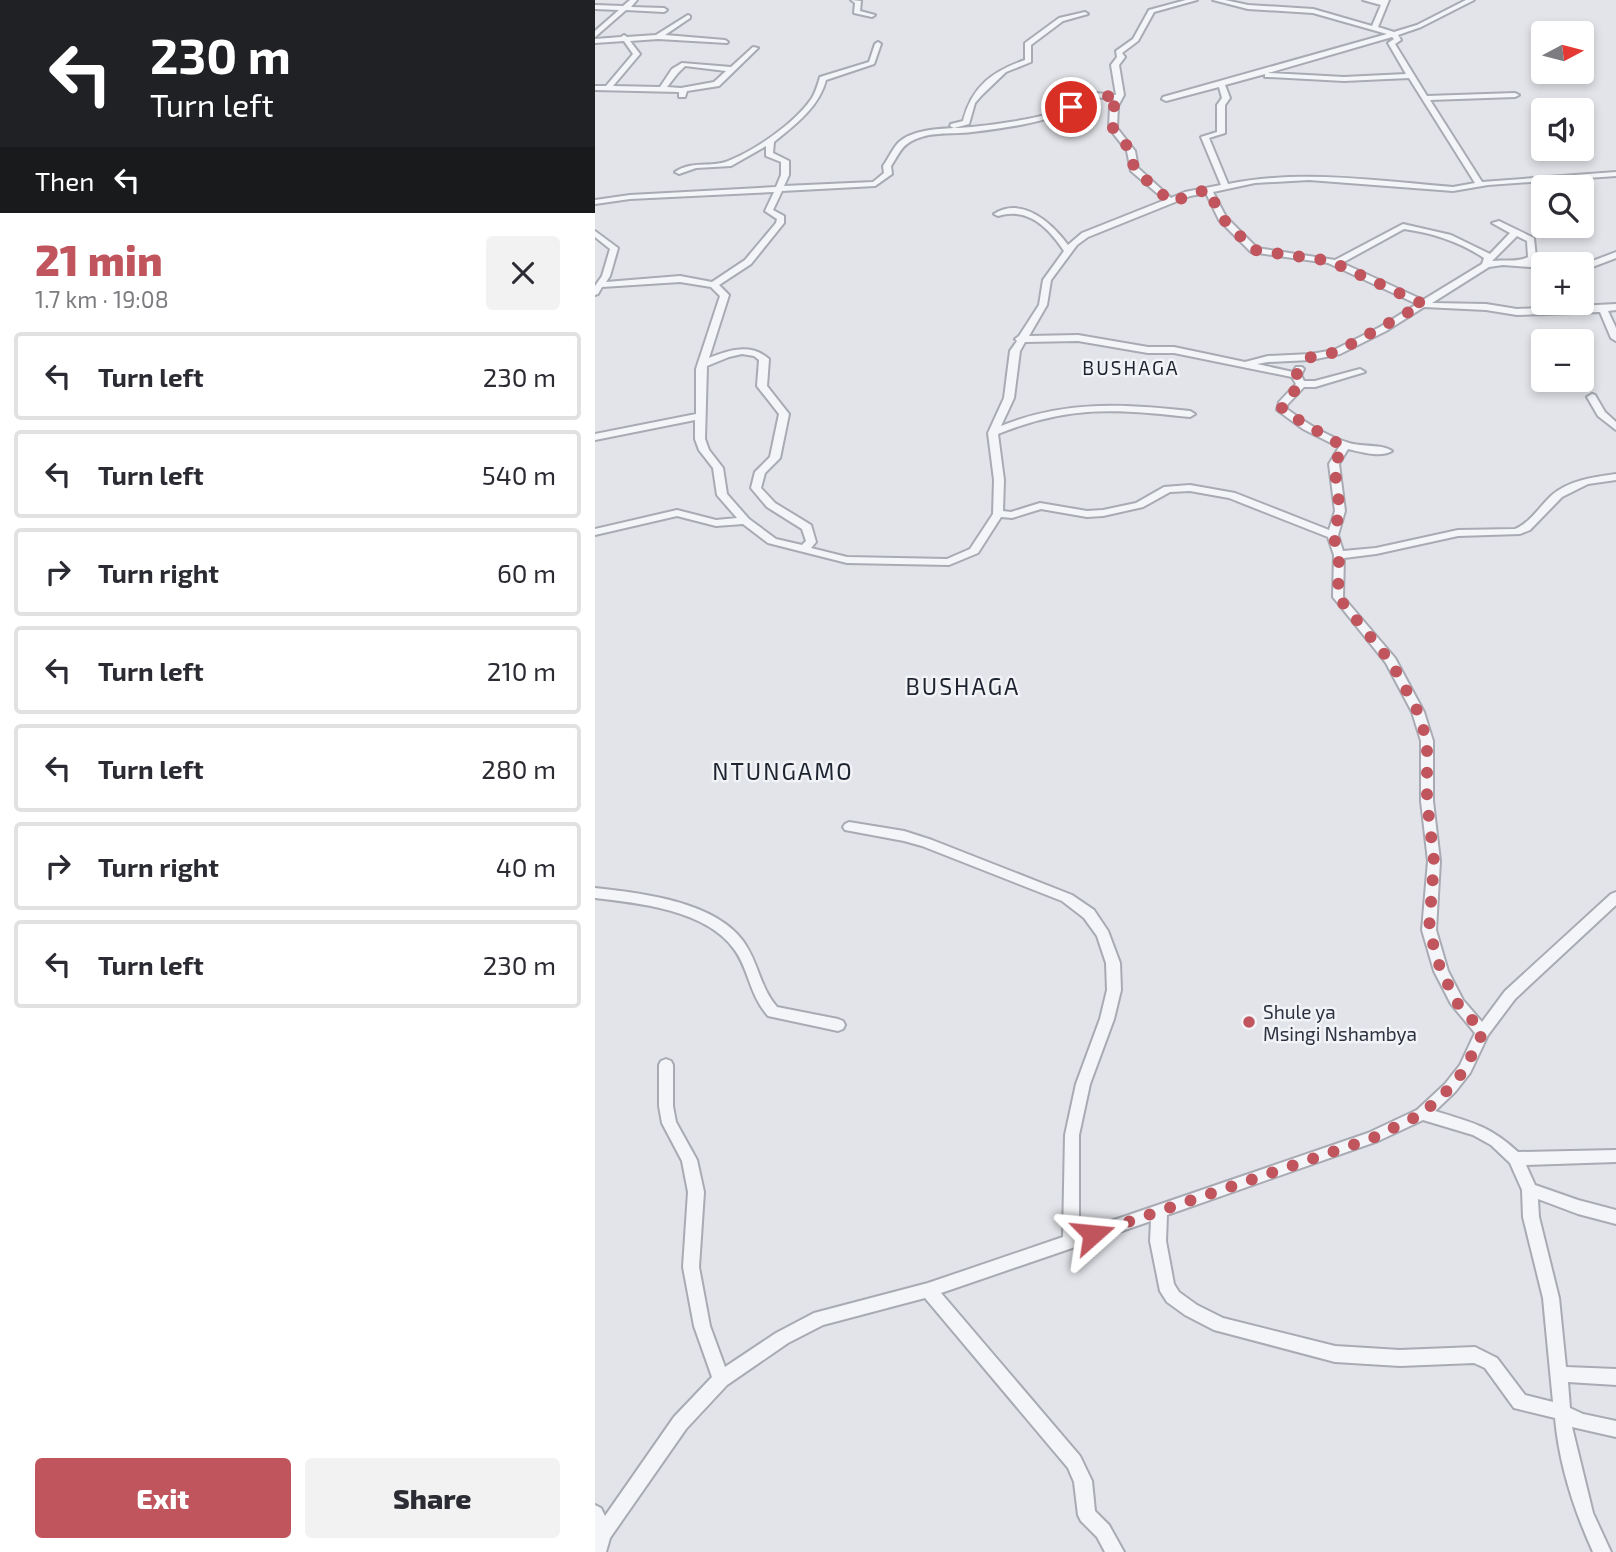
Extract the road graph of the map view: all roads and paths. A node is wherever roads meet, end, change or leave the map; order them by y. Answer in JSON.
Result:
{"nodes":[{"id":1,"x":634,"y":0,"type":"edge"},
{"id":2,"x":854,"y":0,"type":"edge"},
{"id":3,"x":1194,"y":0,"type":"edge"},
{"id":4,"x":1216,"y":0,"type":"edge"},
{"id":5,"x":1366,"y":0,"type":"edge"},
{"id":6,"x":1471,"y":0,"type":"edge"},
{"id":7,"x":1385,"y":2,"type":"edge"},
{"id":8,"x":595,"y":7,"type":"edge"},
{"id":9,"x":624,"y":9,"type":"junction"},
{"id":10,"x":664,"y":10,"type":"dead end"},
{"id":11,"x":1084,"y":14,"type":"dead end"},
{"id":12,"x":872,"y":15,"type":"dead end"},
{"id":13,"x":688,"y":17,"type":"dead end"},
{"id":14,"x":1375,"y":27,"type":"junction"},
{"id":15,"x":596,"y":33,"type":"edge"},
{"id":16,"x":1394,"y":34,"type":"junction"},
{"id":17,"x":624,"y":37,"type":"junction"},
{"id":18,"x":658,"y":37,"type":"junction"},
{"id":19,"x":595,"y":41,"type":"edge"},
{"id":20,"x":725,"y":42,"type":"dead end"},
{"id":21,"x":878,"y":44,"type":"dead end"},
{"id":22,"x":755,"y":48,"type":"dead end"},
{"id":23,"x":732,"y":69,"type":"junction"},
{"id":24,"x":1257,"y":74,"type":"junction"},
{"id":25,"x":1411,"y":76,"type":"junction"},
{"id":26,"x":1221,"y":83,"type":"junction"},
{"id":27,"x":595,"y":88,"type":"edge"},
{"id":28,"x":608,"y":88,"type":"junction"},
{"id":29,"x":662,"y":89,"type":"junction"},
{"id":30,"x":1515,"y":95,"type":"dead end"},
{"id":31,"x":1119,"y":97,"type":"junction"},
{"id":32,"x":1425,"y":98,"type":"junction"},
{"id":33,"x":1166,"y":99,"type":"dead end"},
{"id":34,"x":933,"y":131,"type":"junction"},
{"id":35,"x":773,"y":138,"type":"junction"},
{"id":36,"x":679,"y":172,"type":"dead end"},
{"id":37,"x":1616,"y":174,"type":"edge"},
{"id":38,"x":1480,"y":184,"type":"junction"},
{"id":39,"x":1225,"y":185,"type":"junction"},
{"id":40,"x":777,"y":189,"type":"junction"},
{"id":41,"x":1208,"y":189,"type":"junction"},
{"id":42,"x":595,"y":202,"type":"edge"},
{"id":43,"x":1171,"y":202,"type":"junction"},
{"id":44,"x":998,"y":214,"type":"dead end"},
{"id":45,"x":1496,"y":223,"type":"dead end"},
{"id":46,"x":595,"y":233,"type":"edge"},
{"id":47,"x":1515,"y":233,"type":"junction"},
{"id":48,"x":1068,"y":251,"type":"junction"},
{"id":49,"x":1616,"y":255,"type":"edge"},
{"id":50,"x":1488,"y":262,"type":"junction"},
{"id":51,"x":1336,"y":263,"type":"junction"},
{"id":52,"x":1594,"y":263,"type":"edge"},
{"id":53,"x":1522,"y":264,"type":"junction"},
{"id":54,"x":1531,"y":265,"type":"edge"},
{"id":55,"x":714,"y":285,"type":"junction"},
{"id":56,"x":598,"y":288,"type":"edge"},
{"id":57,"x":1423,"y":304,"type":"junction"},
{"id":58,"x":1616,"y":307,"type":"edge"},
{"id":59,"x":1603,"y":309,"type":"junction"},
{"id":60,"x":1616,"y":338,"type":"edge"},
{"id":61,"x":1020,"y":339,"type":"junction"},
{"id":62,"x":1311,"y":357,"type":"junction"},
{"id":63,"x":703,"y":364,"type":"junction"},
{"id":64,"x":1243,"y":365,"type":"junction"},
{"id":65,"x":1360,"y":372,"type":"dead end"},
{"id":66,"x":1298,"y":380,"type":"junction"},
{"id":67,"x":1592,"y":397,"type":"dead end"},
{"id":68,"x":1190,"y":414,"type":"dead end"},
{"id":69,"x":702,"y":416,"type":"junction"},
{"id":70,"x":1616,"y":427,"type":"edge"},
{"id":71,"x":993,"y":433,"type":"junction"},
{"id":72,"x":595,"y":437,"type":"edge"},
{"id":73,"x":1344,"y":447,"type":"junction"},
{"id":74,"x":1387,"y":451,"type":"dead end"},
{"id":75,"x":1616,"y":477,"type":"edge"},
{"id":76,"x":998,"y":514,"type":"junction"},
{"id":77,"x":745,"y":521,"type":"junction"},
{"id":78,"x":595,"y":532,"type":"edge"},
{"id":79,"x":1333,"y":535,"type":"junction"},
{"id":80,"x":805,"y":548,"type":"junction"},
{"id":81,"x":1339,"y":555,"type":"junction"},
{"id":82,"x":849,"y":827,"type":"dead end"},
{"id":83,"x":595,"y":893,"type":"edge"},
{"id":84,"x":1616,"y":897,"type":"edge"},
{"id":85,"x":838,"y":1025,"type":"dead end"},
{"id":86,"x":1483,"y":1032,"type":"junction"},
{"id":87,"x":666,"y":1065,"type":"dead end"},
{"id":88,"x":1422,"y":1114,"type":"junction"},
{"id":89,"x":1616,"y":1156,"type":"edge"},
{"id":90,"x":1514,"y":1159,"type":"junction"},
{"id":91,"x":1530,"y":1190,"type":"junction"},
{"id":92,"x":1159,"y":1212,"type":"junction"},
{"id":93,"x":1616,"y":1217,"type":"edge"},
{"id":94,"x":1071,"y":1241,"type":"junction"},
{"id":95,"x":928,"y":1290,"type":"junction"},
{"id":96,"x":1559,"y":1374,"type":"junction"},
{"id":97,"x":1616,"y":1377,"type":"edge"},
{"id":98,"x":721,"y":1379,"type":"junction"},
{"id":99,"x":1562,"y":1412,"type":"junction"},
{"id":100,"x":1616,"y":1429,"type":"edge"},
{"id":101,"x":595,"y":1514,"type":"edge"},
{"id":102,"x":603,"y":1533,"type":"junction"},
{"id":103,"x":597,"y":1552,"type":"edge"},
{"id":104,"x":1115,"y":1552,"type":"edge"},
{"id":105,"x":1602,"y":1552,"type":"edge"}],
"edges":[{"from":1,"to":9,"type":"street"},
{"from":2,"to":12,"type":"street"},
{"from":3,"to":31,"type":"street"},
{"from":4,"to":14,"type":"street"},
{"from":5,"to":7,"type":"street"},
{"from":6,"to":16,"type":"street"},
{"from":7,"to":14,"type":"street"},
{"from":8,"to":9,"type":"street"},
{"from":9,"to":10,"type":"street"},
{"from":9,"to":15,"type":"street"},
{"from":11,"to":34,"type":"street"},
{"from":13,"to":18,"type":"street"},
{"from":14,"to":16,"type":"street"},
{"from":16,"to":24,"type":"street"},
{"from":16,"to":25,"type":"street"},
{"from":17,"to":18,"type":"street"},
{"from":17,"to":19,"type":"street"},
{"from":17,"to":28,"type":"street"},
{"from":18,"to":20,"type":"street"},
{"from":21,"to":35,"type":"street"},
{"from":22,"to":23,"type":"street"},
{"from":23,"to":29,"type":"street"},
{"from":23,"to":29,"type":"street"},
{"from":24,"to":25,"type":"street"},
{"from":24,"to":26,"type":"street"},
{"from":25,"to":32,"type":"street"},
{"from":26,"to":33,"type":"street"},
{"from":26,"to":39,"type":"street"},
{"from":27,"to":28,"type":"street"},
{"from":28,"to":29,"type":"street"},
{"from":30,"to":32,"type":"street"},
{"from":31,"to":34,"type":"street"},
{"from":31,"to":43,"type":"street"},
{"from":32,"to":38,"type":"street"},
{"from":34,"to":40,"type":"street"},
{"from":35,"to":36,"type":"street"},
{"from":35,"to":40,"type":"street"},
{"from":37,"to":38,"type":"street"},
{"from":38,"to":39,"type":"street"},
{"from":39,"to":41,"type":"street"},
{"from":40,"to":42,"type":"street"},
{"from":40,"to":55,"type":"street"},
{"from":41,"to":43,"type":"street"},
{"from":41,"to":51,"type":"street"},
{"from":43,"to":48,"type":"street"},
{"from":44,"to":48,"type":"street"},
{"from":45,"to":47,"type":"street"},
{"from":46,"to":56,"type":"street"},
{"from":47,"to":50,"type":"street"},
{"from":47,"to":53,"type":"street"},
{"from":48,"to":61,"type":"street"},
{"from":49,"to":52,"type":"street"},
{"from":50,"to":51,"type":"street"},
{"from":50,"to":53,"type":"street"},
{"from":50,"to":57,"type":"street"},
{"from":51,"to":57,"type":"street"},
{"from":53,"to":54,"type":"street"},
{"from":55,"to":56,"type":"street"},
{"from":55,"to":63,"type":"street"},
{"from":57,"to":59,"type":"street"},
{"from":57,"to":62,"type":"street"},
{"from":58,"to":59,"type":"street"},
{"from":59,"to":60,"type":"street"},
{"from":61,"to":64,"type":"street"},
{"from":61,"to":71,"type":"street"},
{"from":62,"to":64,"type":"street"},
{"from":62,"to":66,"type":"street"},
{"from":63,"to":69,"type":"street"},
{"from":63,"to":80,"type":"street"},
{"from":64,"to":66,"type":"street"},
{"from":65,"to":66,"type":"street"},
{"from":66,"to":73,"type":"street"},
{"from":67,"to":70,"type":"street"},
{"from":68,"to":71,"type":"street"},
{"from":69,"to":72,"type":"street"},
{"from":69,"to":77,"type":"street"},
{"from":71,"to":76,"type":"street"},
{"from":73,"to":74,"type":"street"},
{"from":73,"to":79,"type":"street"},
{"from":75,"to":81,"type":"street"},
{"from":76,"to":79,"type":"street"},
{"from":76,"to":80,"type":"street"},
{"from":77,"to":78,"type":"street"},
{"from":77,"to":80,"type":"street"},
{"from":79,"to":81,"type":"street"},
{"from":81,"to":86,"type":"street"},
{"from":82,"to":94,"type":"street"},
{"from":83,"to":85,"type":"street"},
{"from":84,"to":86,"type":"street"},
{"from":86,"to":88,"type":"street"},
{"from":87,"to":98,"type":"street"},
{"from":88,"to":90,"type":"street"},
{"from":88,"to":92,"type":"street"},
{"from":89,"to":90,"type":"street"},
{"from":90,"to":91,"type":"street"},
{"from":91,"to":93,"type":"street"},
{"from":91,"to":96,"type":"street"},
{"from":92,"to":94,"type":"street"},
{"from":92,"to":99,"type":"street"},
{"from":94,"to":95,"type":"street"},
{"from":95,"to":98,"type":"street"},
{"from":95,"to":104,"type":"street"},
{"from":96,"to":97,"type":"street"},
{"from":96,"to":99,"type":"street"},
{"from":98,"to":102,"type":"street"},
{"from":99,"to":100,"type":"street"},
{"from":99,"to":105,"type":"street"},
{"from":101,"to":102,"type":"street"},
{"from":102,"to":103,"type":"street"}]}
